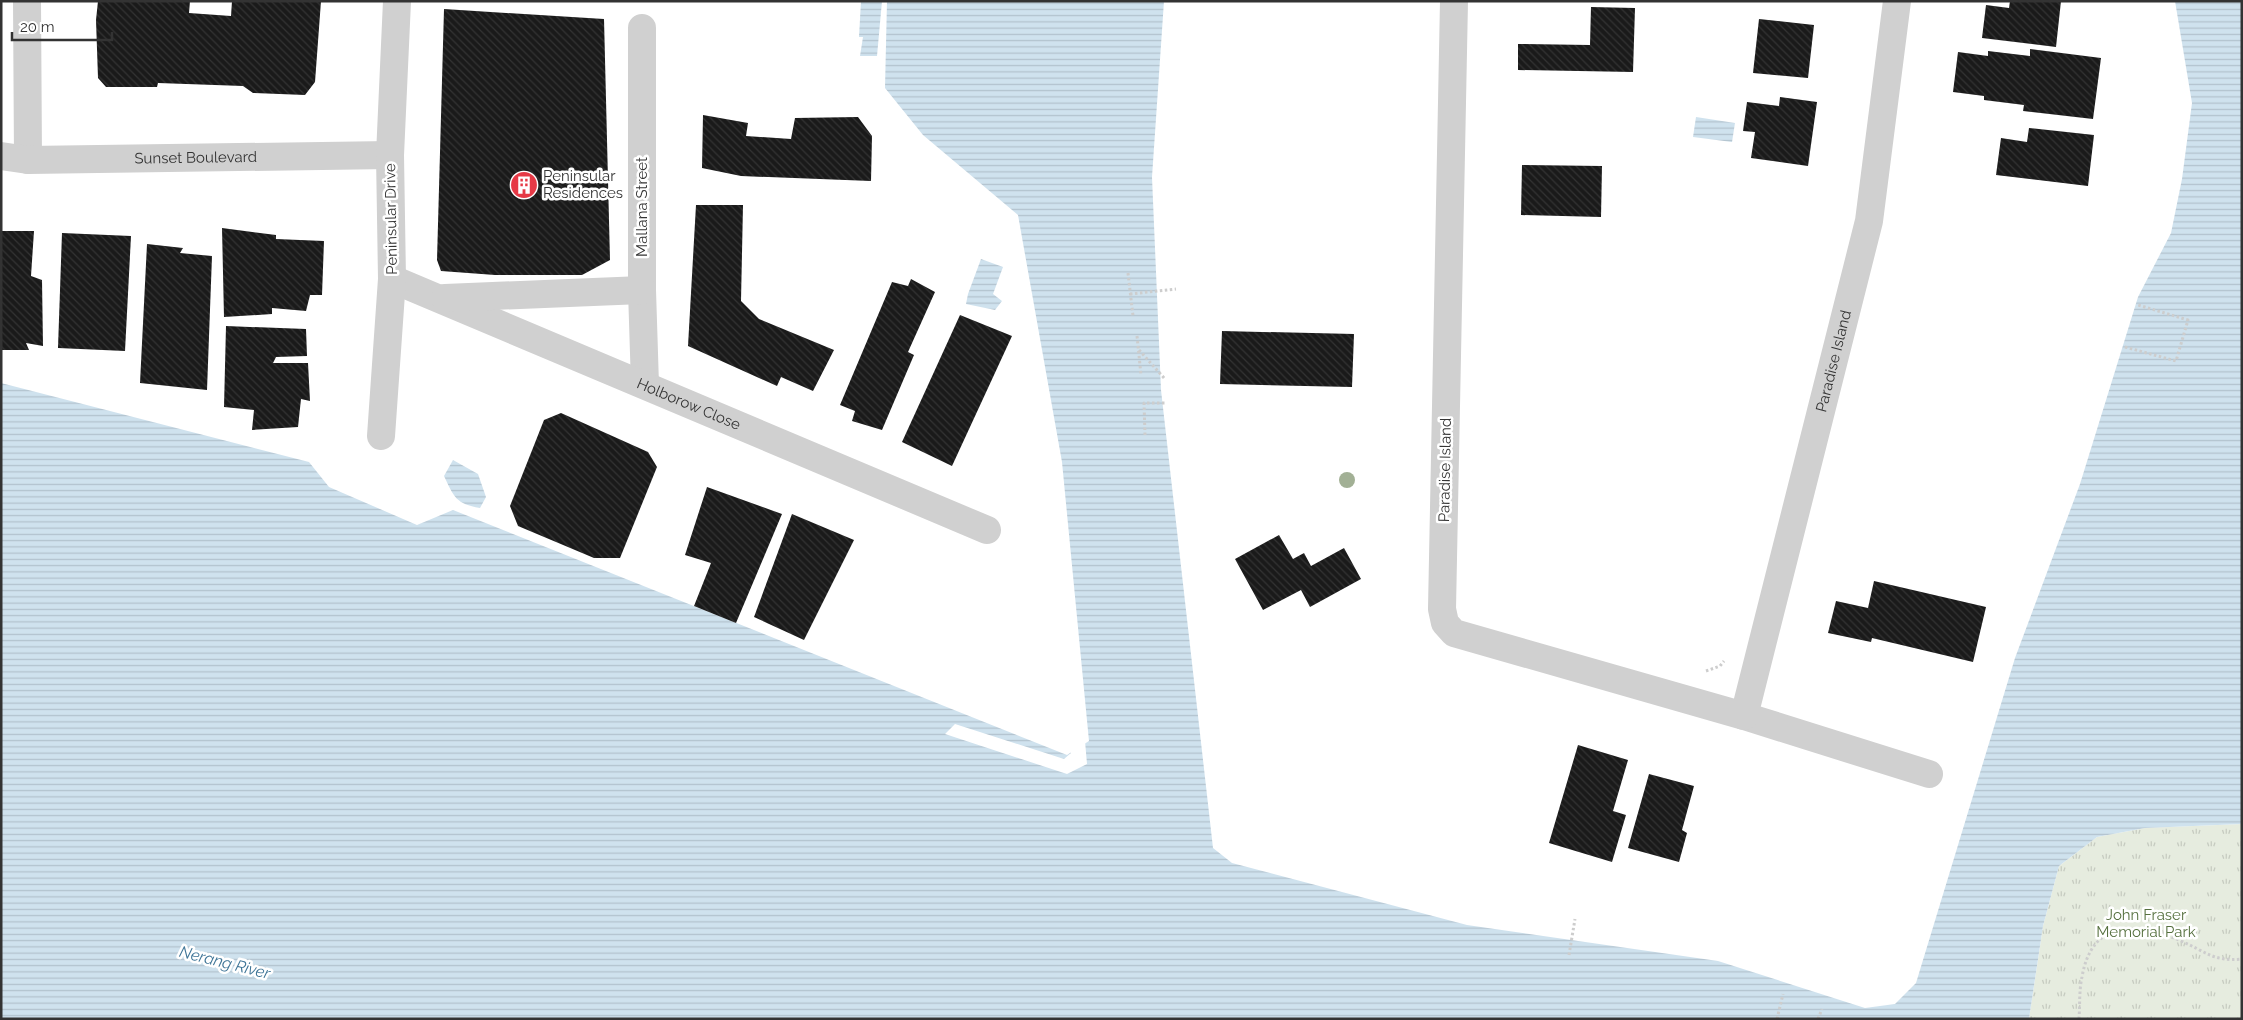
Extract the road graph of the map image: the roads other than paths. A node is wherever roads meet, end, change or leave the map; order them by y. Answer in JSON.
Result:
{"nodes":[{"id":1,"x":28,"y":1,"type":"edge"},
{"id":2,"x":397,"y":1,"type":"edge"},
{"id":3,"x":1454,"y":1,"type":"edge"},
{"id":4,"x":1897,"y":1,"type":"edge"},
{"id":5,"x":642,"y":28,"type":"dead end"},
{"id":6,"x":390,"y":155,"type":"junction"},
{"id":7,"x":1,"y":156,"type":"edge"},
{"id":8,"x":28,"y":160,"type":"junction"},
{"id":9,"x":392,"y":279,"type":"junction"},
{"id":10,"x":642,"y":290,"type":"junction"},
{"id":11,"x":436,"y":299,"type":"junction"},
{"id":12,"x":645,"y":385,"type":"junction"},
{"id":13,"x":381,"y":436,"type":"dead end"},
{"id":14,"x":987,"y":530,"type":"dead end"},
{"id":15,"x":1744,"y":716,"type":"junction"},
{"id":16,"x":1929,"y":774,"type":"dead end"}],
"edges":[{"from":1,"to":8,"type":"street"},
{"from":2,"to":6,"type":"street","name":"Peninsular Drive"},
{"from":3,"to":15,"type":"street","name":"Paradise Island"},
{"from":4,"to":15,"type":"street","name":"Paradise Island"},
{"from":5,"to":10,"type":"street","name":"Mallana Street"},
{"from":6,"to":8,"type":"street","name":"Sunset Boulevard"},
{"from":6,"to":9,"type":"street","name":"Peninsular Drive"},
{"from":7,"to":8,"type":"street","name":"Sunset Boulevard"},
{"from":9,"to":11,"type":"street","name":"Holborow Close"},
{"from":9,"to":13,"type":"street","name":"Peninsular Drive"},
{"from":10,"to":11,"type":"street"},
{"from":10,"to":12,"type":"street","name":"Mallana Street"},
{"from":11,"to":12,"type":"street","name":"Holborow Close"},
{"from":12,"to":14,"type":"street","name":"Holborow Close"},
{"from":15,"to":16,"type":"street","name":"Paradise Island"}]}
